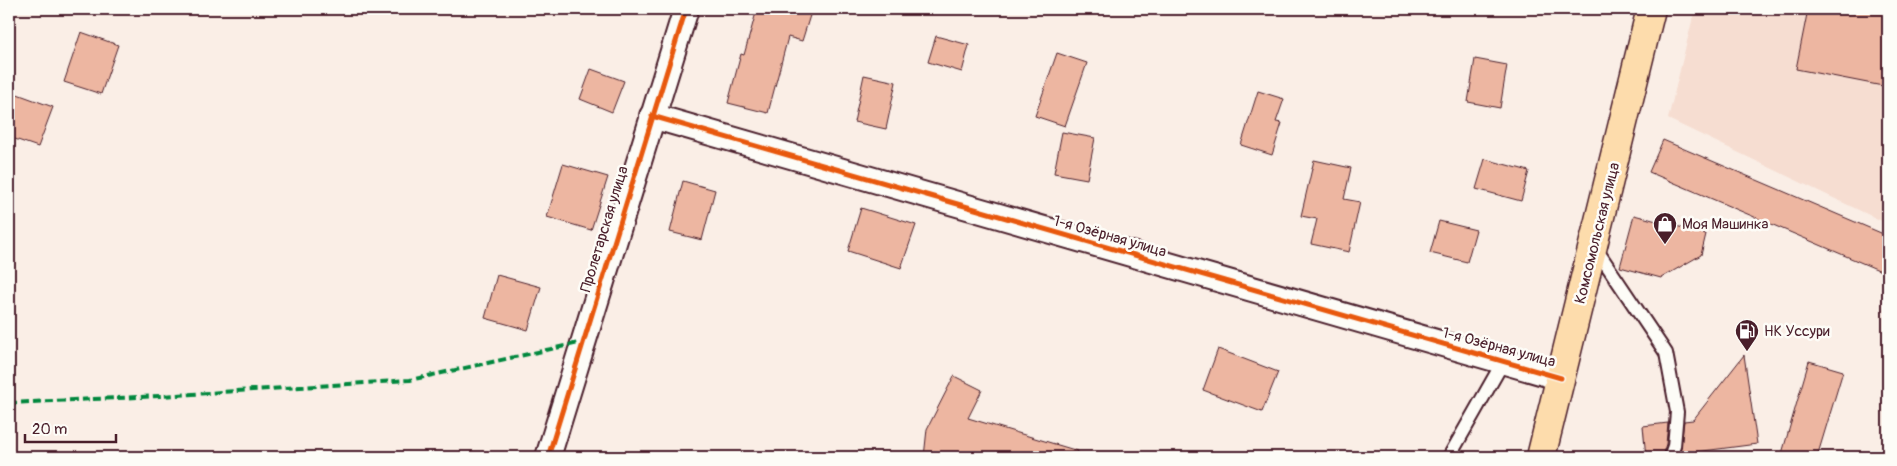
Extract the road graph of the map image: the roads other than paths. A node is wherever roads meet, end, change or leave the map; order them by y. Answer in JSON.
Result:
{"nodes":[{"id":1,"x":686,"y":9,"type":"edge"},
{"id":2,"x":1651,"y":9,"type":"edge"},
{"id":3,"x":652,"y":116,"type":"junction"},
{"id":4,"x":1594,"y":246,"type":"junction"},
{"id":5,"x":1503,"y":362,"type":"junction"},
{"id":6,"x":1561,"y":378,"type":"junction"},
{"id":7,"x":548,"y":457,"type":"edge"},
{"id":8,"x":1449,"y":457,"type":"edge"},
{"id":9,"x":1541,"y":457,"type":"edge"},
{"id":10,"x":1670,"y":457,"type":"edge"}],
"edges":[{"from":1,"to":3,"type":"street","name":"Пролетарская улица"},
{"from":2,"to":4,"type":"main road","name":"Комсомольская улица"},
{"from":3,"to":5,"type":"street","name":"1-я Озёрная улица"},
{"from":3,"to":7,"type":"street","name":"Пролетарская улица"},
{"from":4,"to":6,"type":"main road","name":"Комсомольская улица"},
{"from":4,"to":10,"type":"lane"},
{"from":5,"to":6,"type":"street","name":"1-я Озёрная улица"},
{"from":5,"to":8,"type":"lane"},
{"from":6,"to":9,"type":"main road","name":"Комсомольская улица"}]}
